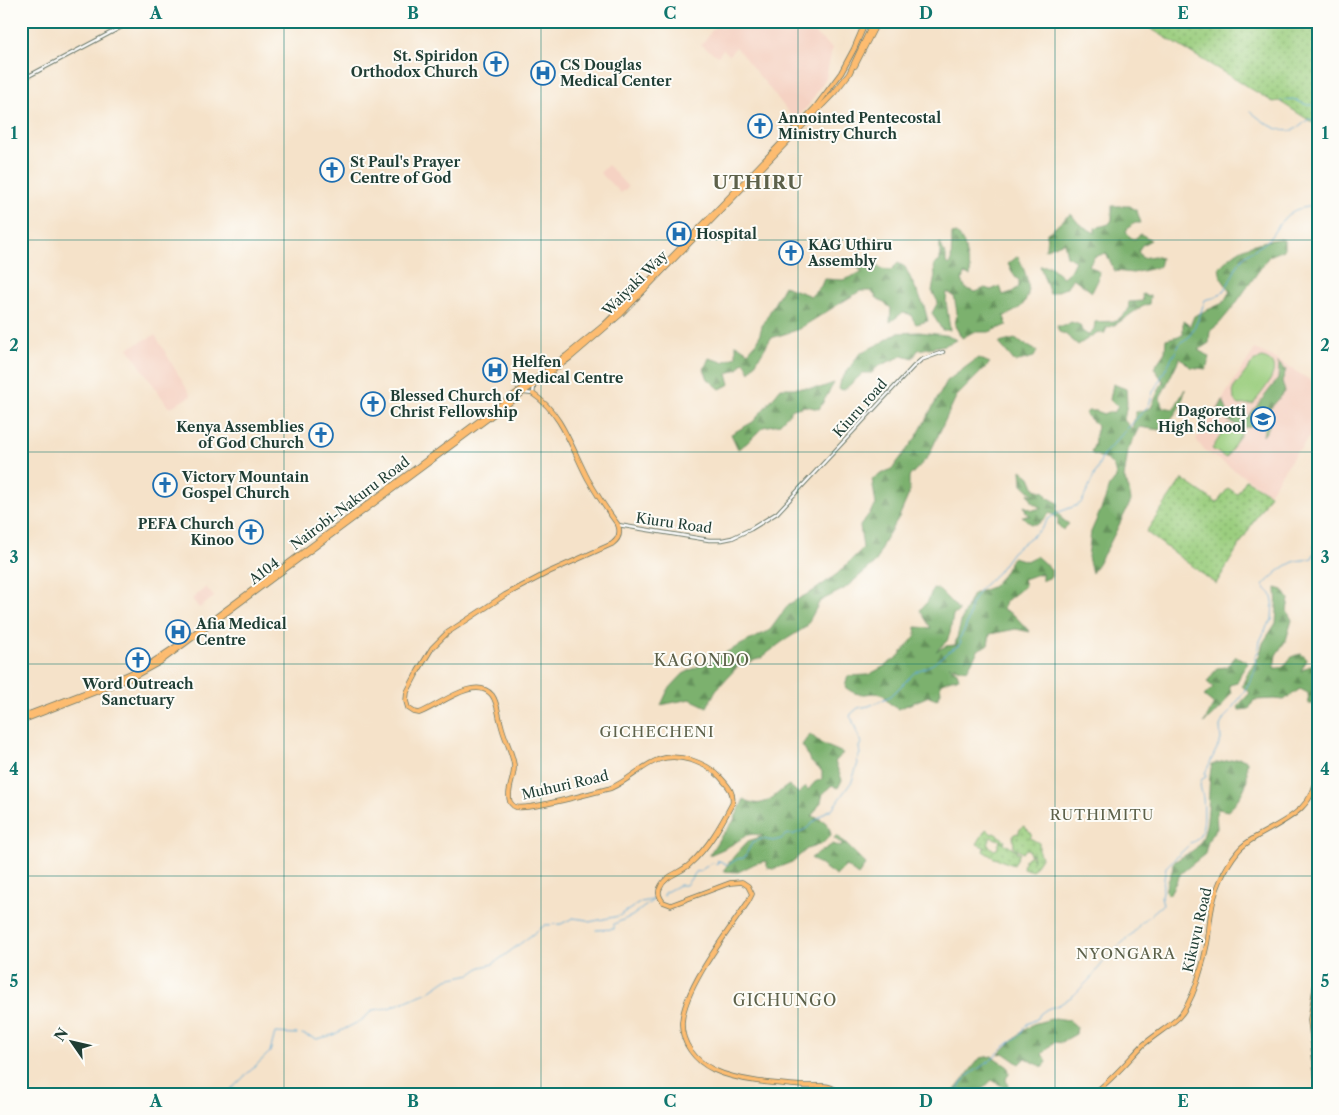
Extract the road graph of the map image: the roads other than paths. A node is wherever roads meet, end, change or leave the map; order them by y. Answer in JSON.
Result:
{"nodes":[{"id":1,"x":133,"y":21,"type":"edge"},
{"id":2,"x":866,"y":21,"type":"edge"},
{"id":3,"x":874,"y":21,"type":"edge"},
{"id":4,"x":878,"y":21,"type":"edge"},
{"id":5,"x":850,"y":72,"type":"junction"},
{"id":6,"x":21,"y":80,"type":"edge"},
{"id":7,"x":943,"y":352,"type":"dead end"},
{"id":8,"x":536,"y":382,"type":"junction"},
{"id":9,"x":533,"y":394,"type":"junction"},
{"id":10,"x":519,"y":395,"type":"junction"},
{"id":11,"x":481,"y":421,"type":"junction"},
{"id":12,"x":800,"y":488,"type":"joint"},
{"id":13,"x":618,"y":525,"type":"junction"},
{"id":14,"x":21,"y":719,"type":"edge"},
{"id":15,"x":1318,"y":772,"type":"edge"},
{"id":16,"x":1318,"y":970,"type":"edge"},
{"id":17,"x":1318,"y":1090,"type":"edge"},
{"id":18,"x":839,"y":1094,"type":"edge"},
{"id":19,"x":1093,"y":1094,"type":"edge"}],
"edges":[{"from":1,"to":6,"type":"street"},
{"from":2,"to":11,"type":"highway","name":"Waiyaki Way"},
{"from":3,"to":5,"type":"highway","name":"Waiyaki Way"},
{"from":4,"to":5,"type":"main road"},
{"from":5,"to":8,"type":"highway","name":"Waiyaki Way"},
{"from":7,"to":12,"type":"street","name":"Kiuru road"},
{"from":8,"to":9,"type":"street"},
{"from":8,"to":10,"type":"highway","name":"Waiyaki Way"},
{"from":9,"to":10,"type":"street"},
{"from":9,"to":13,"type":"main road"},
{"from":10,"to":11,"type":"highway","name":"Waiyaki Way"},
{"from":11,"to":14,"type":"highway","name":"Nairobi-Nakuru Road"},
{"from":12,"to":13,"type":"street","name":"Kiuru Road"},
{"from":13,"to":18,"type":"main road","name":"Muhuri Road"},
{"from":15,"to":19,"type":"main road","name":"Kikuyu Road"},
{"from":16,"to":17,"type":"main road"}]}
